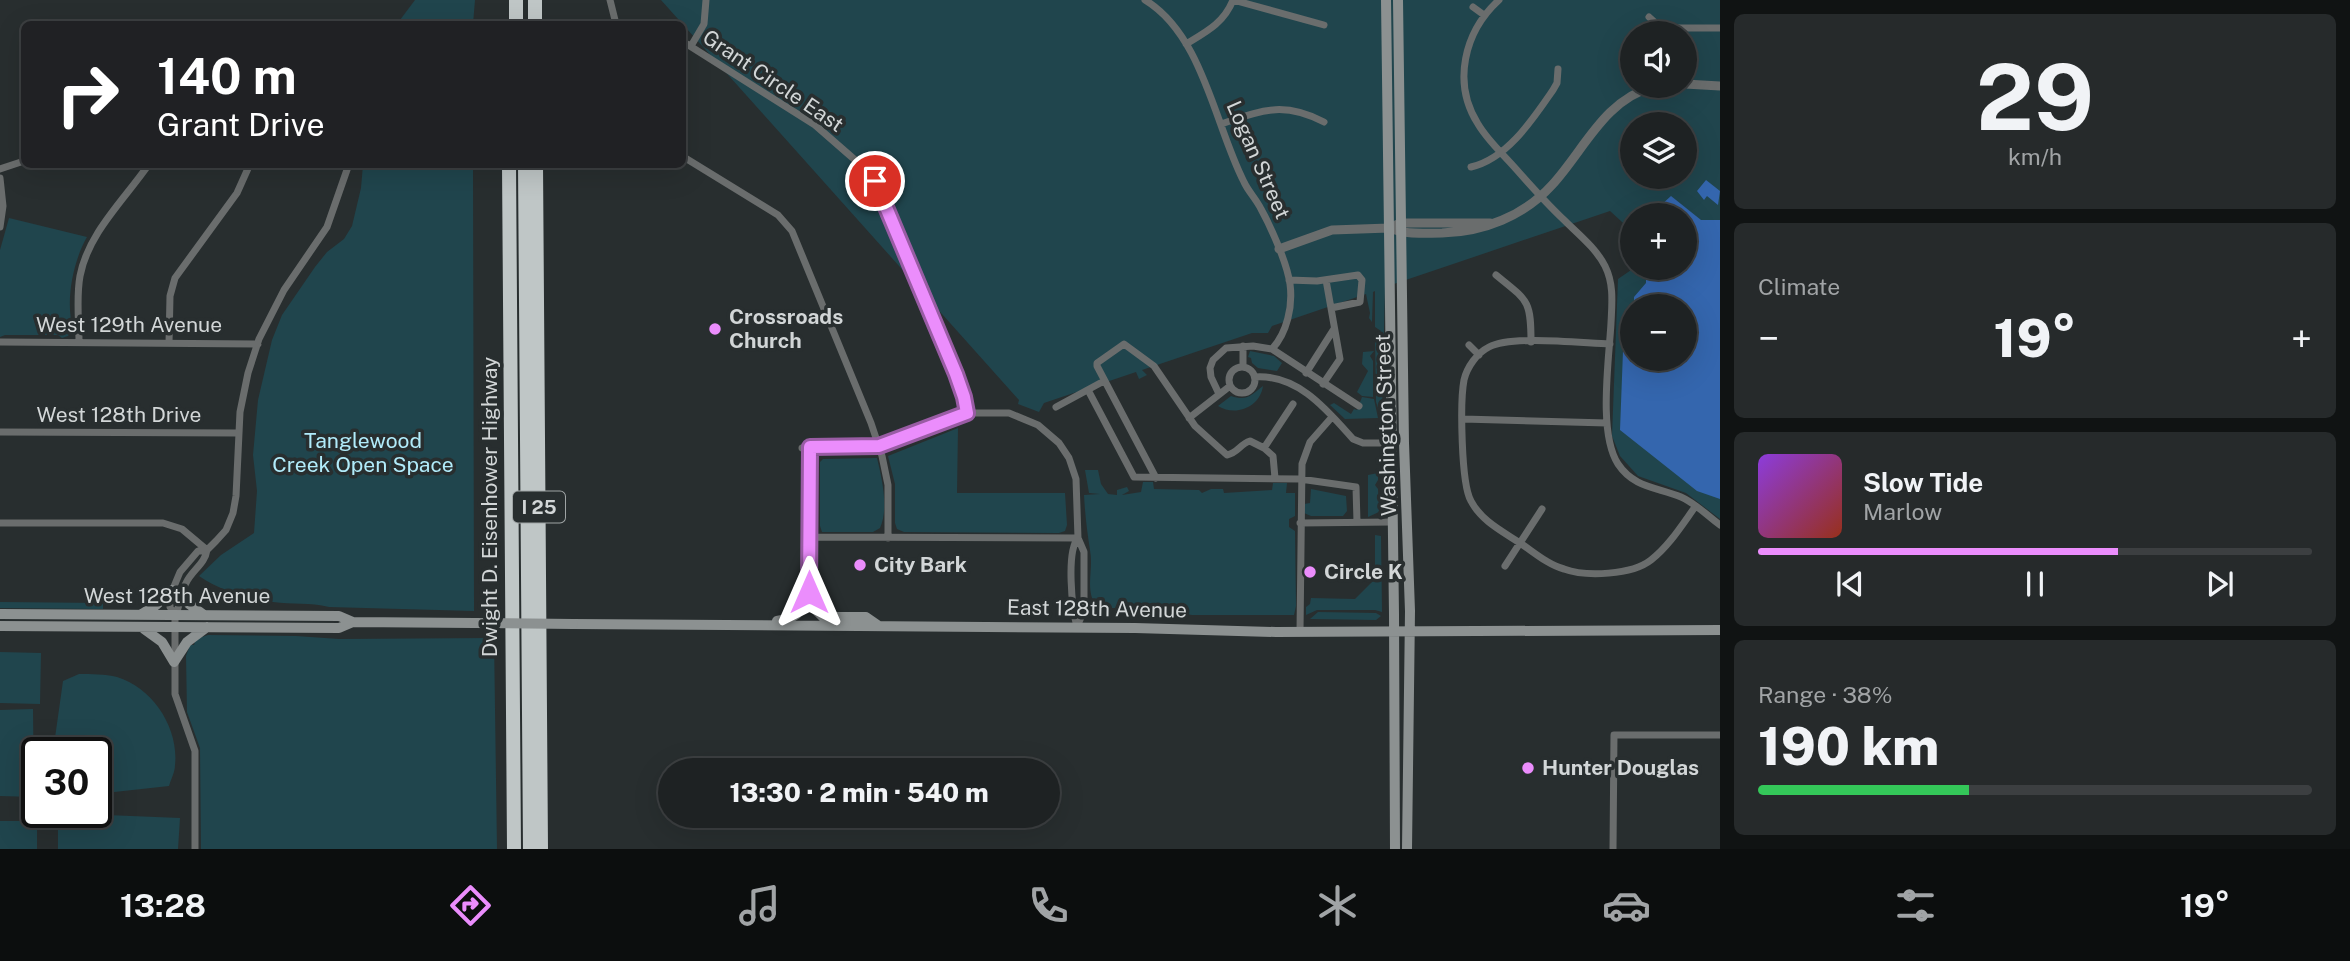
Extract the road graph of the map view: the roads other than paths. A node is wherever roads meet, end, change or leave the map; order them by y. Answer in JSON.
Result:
{"nodes":[{"id":1,"x":508,"y":0,"type":"edge"},
{"id":2,"x":516,"y":0,"type":"edge"},
{"id":3,"x":524,"y":0,"type":"edge"},
{"id":4,"x":535,"y":0,"type":"edge"},
{"id":5,"x":610,"y":0,"type":"edge"},
{"id":6,"x":706,"y":0,"type":"edge"},
{"id":7,"x":1145,"y":0,"type":"edge"},
{"id":8,"x":1233,"y":0,"type":"edge"},
{"id":9,"x":1386,"y":0,"type":"edge"},
{"id":10,"x":1398,"y":0,"type":"edge"},
{"id":11,"x":1499,"y":0,"type":"edge"},
{"id":12,"x":1473,"y":7,"type":"dead end"},
{"id":13,"x":1484,"y":15,"type":"junction"},
{"id":14,"x":1649,"y":17,"type":"dead end"},
{"id":15,"x":509,"y":21,"type":"edge"},
{"id":16,"x":516,"y":21,"type":"edge"},
{"id":17,"x":525,"y":21,"type":"edge"},
{"id":18,"x":535,"y":21,"type":"edge"},
{"id":19,"x":616,"y":21,"type":"edge"},
{"id":20,"x":1324,"y":25,"type":"dead end"},
{"id":21,"x":1720,"y":28,"type":"edge"},
{"id":22,"x":686,"y":43,"type":"edge"},
{"id":23,"x":1186,"y":44,"type":"junction"},
{"id":24,"x":691,"y":46,"type":"junction"},
{"id":25,"x":1558,"y":69,"type":"dead end"},
{"id":26,"x":1697,"y":85,"type":"edge"},
{"id":27,"x":1720,"y":86,"type":"edge"},
{"id":28,"x":1626,"y":98,"type":"edge"},
{"id":29,"x":1324,"y":122,"type":"dead end"},
{"id":30,"x":1221,"y":124,"type":"junction"},
{"id":31,"x":1501,"y":152,"type":"junction"},
{"id":32,"x":686,"y":158,"type":"edge"},
{"id":33,"x":21,"y":162,"type":"edge"},
{"id":34,"x":1471,"y":167,"type":"dead end"},
{"id":35,"x":146,"y":168,"type":"edge"},
{"id":36,"x":248,"y":168,"type":"edge"},
{"id":37,"x":348,"y":168,"type":"edge"},
{"id":38,"x":509,"y":168,"type":"edge"},
{"id":39,"x":517,"y":168,"type":"edge"},
{"id":40,"x":526,"y":168,"type":"edge"},
{"id":41,"x":536,"y":168,"type":"edge"},
{"id":42,"x":0,"y":169,"type":"edge"},
{"id":43,"x":0,"y":178,"type":"edge"},
{"id":44,"x":1540,"y":196,"type":"junction"},
{"id":45,"x":0,"y":228,"type":"edge"},
{"id":46,"x":1389,"y":228,"type":"junction"},
{"id":47,"x":1400,"y":228,"type":"junction"},
{"id":48,"x":1279,"y":249,"type":"junction"},
{"id":49,"x":1496,"y":275,"type":"dead end"},
{"id":50,"x":1289,"y":280,"type":"junction"},
{"id":51,"x":1326,"y":280,"type":"junction"},
{"id":52,"x":1331,"y":308,"type":"junction"},
{"id":53,"x":1335,"y":328,"type":"junction"},
{"id":54,"x":0,"y":342,"type":"edge"},
{"id":55,"x":79,"y":342,"type":"junction"},
{"id":56,"x":1531,"y":342,"type":"junction"},
{"id":57,"x":169,"y":343,"type":"junction"},
{"id":58,"x":258,"y":344,"type":"junction"},
{"id":59,"x":1610,"y":344,"type":"junction"},
{"id":60,"x":1469,"y":345,"type":"dead end"},
{"id":61,"x":1243,"y":346,"type":"junction"},
{"id":62,"x":1272,"y":349,"type":"junction"},
{"id":63,"x":1479,"y":355,"type":"junction"},
{"id":64,"x":1243,"y":367,"type":"junction"},
{"id":65,"x":1306,"y":373,"type":"junction"},
{"id":66,"x":1255,"y":377,"type":"junction"},
{"id":67,"x":1104,"y":381,"type":"junction"},
{"id":68,"x":1324,"y":384,"type":"junction"},
{"id":69,"x":1230,"y":386,"type":"junction"},
{"id":70,"x":1088,"y":390,"type":"junction"},
{"id":71,"x":1219,"y":394,"type":"junction"},
{"id":72,"x":1293,"y":404,"type":"dead end"},
{"id":73,"x":1359,"y":406,"type":"dead end"},
{"id":74,"x":1056,"y":408,"type":"dead end"},
{"id":75,"x":967,"y":413,"type":"junction"},
{"id":76,"x":1332,"y":417,"type":"junction"},
{"id":77,"x":1189,"y":418,"type":"junction"},
{"id":78,"x":1463,"y":419,"type":"junction"},
{"id":79,"x":1607,"y":423,"type":"junction"},
{"id":80,"x":0,"y":432,"type":"edge"},
{"id":81,"x":238,"y":433,"type":"junction"},
{"id":82,"x":1391,"y":443,"type":"junction"},
{"id":83,"x":1404,"y":443,"type":"junction"},
{"id":84,"x":879,"y":446,"type":"junction"},
{"id":85,"x":1265,"y":448,"type":"junction"},
{"id":86,"x":1156,"y":478,"type":"junction"},
{"id":87,"x":1275,"y":478,"type":"junction"},
{"id":88,"x":1300,"y":479,"type":"junction"},
{"id":89,"x":1695,"y":507,"type":"junction"},
{"id":90,"x":1542,"y":509,"type":"dead end"},
{"id":91,"x":1357,"y":522,"type":"junction"},
{"id":92,"x":1392,"y":522,"type":"junction"},
{"id":93,"x":0,"y":523,"type":"edge"},
{"id":94,"x":1300,"y":523,"type":"junction"},
{"id":95,"x":1720,"y":525,"type":"edge"},
{"id":96,"x":809,"y":537,"type":"junction"},
{"id":97,"x":888,"y":538,"type":"junction"},
{"id":98,"x":1078,"y":538,"type":"junction"},
{"id":99,"x":1520,"y":543,"type":"junction"},
{"id":100,"x":207,"y":550,"type":"junction"},
{"id":101,"x":1506,"y":566,"type":"dead end"},
{"id":102,"x":177,"y":590,"type":"junction"},
{"id":103,"x":809,"y":592,"type":"junction"},
{"id":104,"x":0,"y":614,"type":"edge"},
{"id":105,"x":142,"y":615,"type":"junction"},
{"id":106,"x":175,"y":615,"type":"junction"},
{"id":107,"x":204,"y":615,"type":"junction"},
{"id":108,"x":353,"y":622,"type":"junction"},
{"id":109,"x":474,"y":623,"type":"joint"},
{"id":110,"x":753,"y":625,"type":"junction"},
{"id":111,"x":0,"y":626,"type":"edge"},
{"id":112,"x":879,"y":626,"type":"junction"},
{"id":113,"x":139,"y":627,"type":"junction"},
{"id":114,"x":175,"y":627,"type":"junction"},
{"id":115,"x":207,"y":627,"type":"junction"},
{"id":116,"x":1077,"y":627,"type":"junction"},
{"id":117,"x":1720,"y":630,"type":"edge"},
{"id":118,"x":1300,"y":632,"type":"junction"},
{"id":119,"x":1394,"y":632,"type":"junction"},
{"id":120,"x":1410,"y":632,"type":"junction"},
{"id":121,"x":174,"y":662,"type":"junction"},
{"id":122,"x":1720,"y":736,"type":"edge"},
{"id":123,"x":195,"y":849,"type":"edge"},
{"id":124,"x":514,"y":849,"type":"edge"},
{"id":125,"x":522,"y":849,"type":"edge"},
{"id":126,"x":530,"y":849,"type":"edge"},
{"id":127,"x":541,"y":849,"type":"edge"},
{"id":128,"x":1395,"y":849,"type":"edge"},
{"id":129,"x":1407,"y":849,"type":"edge"},
{"id":130,"x":1613,"y":849,"type":"edge"}],
"edges":[{"from":1,"to":15,"type":"highway"},
{"from":2,"to":16,"type":"highway"},
{"from":3,"to":17,"type":"highway"},
{"from":4,"to":18,"type":"highway"},
{"from":5,"to":19,"type":"street"},
{"from":6,"to":24,"type":"street"},
{"from":7,"to":23,"type":"street","name":"Logan Street"},
{"from":8,"to":20,"type":"street"},
{"from":8,"to":23,"type":"street"},
{"from":9,"to":46,"type":"main road","name":"Washington Street"},
{"from":10,"to":47,"type":"main road","name":"Washington Street"},
{"from":11,"to":13,"type":"street"},
{"from":12,"to":13,"type":"street"},
{"from":13,"to":31,"type":"street"},
{"from":14,"to":21,"type":"street"},
{"from":22,"to":24,"type":"street","name":"Grant Circle East"},
{"from":23,"to":30,"type":"street","name":"Logan Street"},
{"from":24,"to":75,"type":"street","name":"Grant Circle East"},
{"from":25,"to":31,"type":"street"},
{"from":26,"to":27,"type":"street"},
{"from":28,"to":44,"type":"street"},
{"from":29,"to":30,"type":"street"},
{"from":30,"to":48,"type":"street","name":"Logan Street"},
{"from":31,"to":34,"type":"street"},
{"from":31,"to":44,"type":"street"},
{"from":32,"to":84,"type":"street"},
{"from":33,"to":42,"type":"street"},
{"from":35,"to":55,"type":"street"},
{"from":36,"to":57,"type":"street"},
{"from":37,"to":58,"type":"street"},
{"from":38,"to":124,"type":"highway","name":"Dwight D. Eisenhower Highway","number":"I 25"},
{"from":39,"to":125,"type":"highway"},
{"from":40,"to":126,"type":"highway"},
{"from":41,"to":127,"type":"highway","number":"I 25"},
{"from":43,"to":45,"type":"street"},
{"from":44,"to":47,"type":"street"},
{"from":44,"to":59,"type":"street"},
{"from":46,"to":47,"type":"street"},
{"from":46,"to":48,"type":"street"},
{"from":46,"to":82,"type":"main road","name":"Washington Street"},
{"from":47,"to":83,"type":"main road","name":"Washington Street"},
{"from":48,"to":50,"type":"street","name":"Logan Street"},
{"from":49,"to":56,"type":"street"},
{"from":50,"to":51,"type":"street"},
{"from":50,"to":62,"type":"street","name":"Logan Street"},
{"from":51,"to":52,"type":"street"},
{"from":51,"to":52,"type":"street"},
{"from":52,"to":53,"type":"street"},
{"from":53,"to":65,"type":"street"},
{"from":53,"to":68,"type":"street"},
{"from":54,"to":55,"type":"street","name":"West 129th Avenue"},
{"from":55,"to":57,"type":"street","name":"West 129th Avenue"},
{"from":56,"to":59,"type":"street"},
{"from":56,"to":63,"type":"street"},
{"from":57,"to":58,"type":"street","name":"West 129th Avenue"},
{"from":58,"to":81,"type":"street"},
{"from":59,"to":79,"type":"street"},
{"from":60,"to":63,"type":"street"},
{"from":61,"to":62,"type":"street"},
{"from":61,"to":64,"type":"street"},
{"from":61,"to":71,"type":"street"},
{"from":62,"to":65,"type":"street"},
{"from":63,"to":78,"type":"street"},
{"from":64,"to":66,"type":"street"},
{"from":64,"to":69,"type":"street"},
{"from":65,"to":68,"type":"street"},
{"from":66,"to":69,"type":"street"},
{"from":66,"to":76,"type":"street"},
{"from":67,"to":70,"type":"street"},
{"from":67,"to":77,"type":"street"},
{"from":67,"to":86,"type":"street"},
{"from":68,"to":73,"type":"street"},
{"from":69,"to":71,"type":"street"},
{"from":70,"to":74,"type":"street"},
{"from":70,"to":86,"type":"street"},
{"from":71,"to":77,"type":"street"},
{"from":72,"to":85,"type":"street"},
{"from":75,"to":84,"type":"street"},
{"from":75,"to":98,"type":"street"},
{"from":76,"to":82,"type":"street"},
{"from":76,"to":88,"type":"street"},
{"from":77,"to":85,"type":"street"},
{"from":78,"to":79,"type":"street"},
{"from":78,"to":99,"type":"street"},
{"from":79,"to":89,"type":"street"},
{"from":80,"to":81,"type":"street","name":"West 128th Drive"},
{"from":81,"to":100,"type":"street"},
{"from":82,"to":83,"type":"main road"},
{"from":82,"to":92,"type":"main road","name":"Washington Street"},
{"from":83,"to":120,"type":"main road","name":"Washington Street"},
{"from":84,"to":96,"type":"street"},
{"from":84,"to":97,"type":"street"},
{"from":85,"to":87,"type":"street"},
{"from":86,"to":87,"type":"street"},
{"from":87,"to":88,"type":"street"},
{"from":88,"to":91,"type":"street"},
{"from":88,"to":94,"type":"street"},
{"from":89,"to":95,"type":"street"},
{"from":89,"to":99,"type":"street"},
{"from":90,"to":99,"type":"street"},
{"from":91,"to":92,"type":"street"},
{"from":91,"to":94,"type":"street"},
{"from":92,"to":119,"type":"main road","name":"Washington Street"},
{"from":93,"to":100,"type":"street"},
{"from":94,"to":118,"type":"street"},
{"from":96,"to":97,"type":"street"},
{"from":96,"to":103,"type":"street"},
{"from":97,"to":98,"type":"street"},
{"from":98,"to":116,"type":"street"},
{"from":99,"to":101,"type":"street"},
{"from":100,"to":102,"type":"street"},
{"from":102,"to":105,"type":"main road"},
{"from":102,"to":106,"type":"street"},
{"from":102,"to":107,"type":"main road"},
{"from":103,"to":110,"type":"main road"},
{"from":103,"to":112,"type":"main road"},
{"from":104,"to":105,"type":"main road","name":"West 128th Avenue"},
{"from":105,"to":106,"type":"main road","name":"West 128th Avenue"},
{"from":106,"to":107,"type":"main road","name":"West 128th Avenue"},
{"from":106,"to":114,"type":"street"},
{"from":107,"to":108,"type":"main road","name":"West 128th Avenue"},
{"from":108,"to":109,"type":"main road","name":"West 128th Avenue"},
{"from":108,"to":115,"type":"main road","name":"West 128th Avenue"},
{"from":109,"to":110,"type":"main road","name":"East 128th Avenue","bridge":true},
{"from":110,"to":112,"type":"main road","name":"East 128th Avenue"},
{"from":111,"to":113,"type":"main road","name":"West 128th Avenue"},
{"from":112,"to":116,"type":"main road","name":"East 128th Avenue"},
{"from":113,"to":114,"type":"main road","name":"West 128th Avenue"},
{"from":113,"to":121,"type":"main road"},
{"from":114,"to":115,"type":"main road","name":"West 128th Avenue"},
{"from":114,"to":121,"type":"street"},
{"from":115,"to":121,"type":"main road"},
{"from":116,"to":118,"type":"main road","name":"East 128th Avenue"},
{"from":117,"to":120,"type":"main road","name":"East 128th Avenue"},
{"from":118,"to":119,"type":"main road","name":"East 128th Avenue"},
{"from":119,"to":120,"type":"main road","name":"East 128th Avenue"},
{"from":119,"to":128,"type":"main road","name":"Washington Street"},
{"from":120,"to":129,"type":"main road","name":"Washington Street"},
{"from":121,"to":123,"type":"street"},
{"from":122,"to":130,"type":"street"}]}
